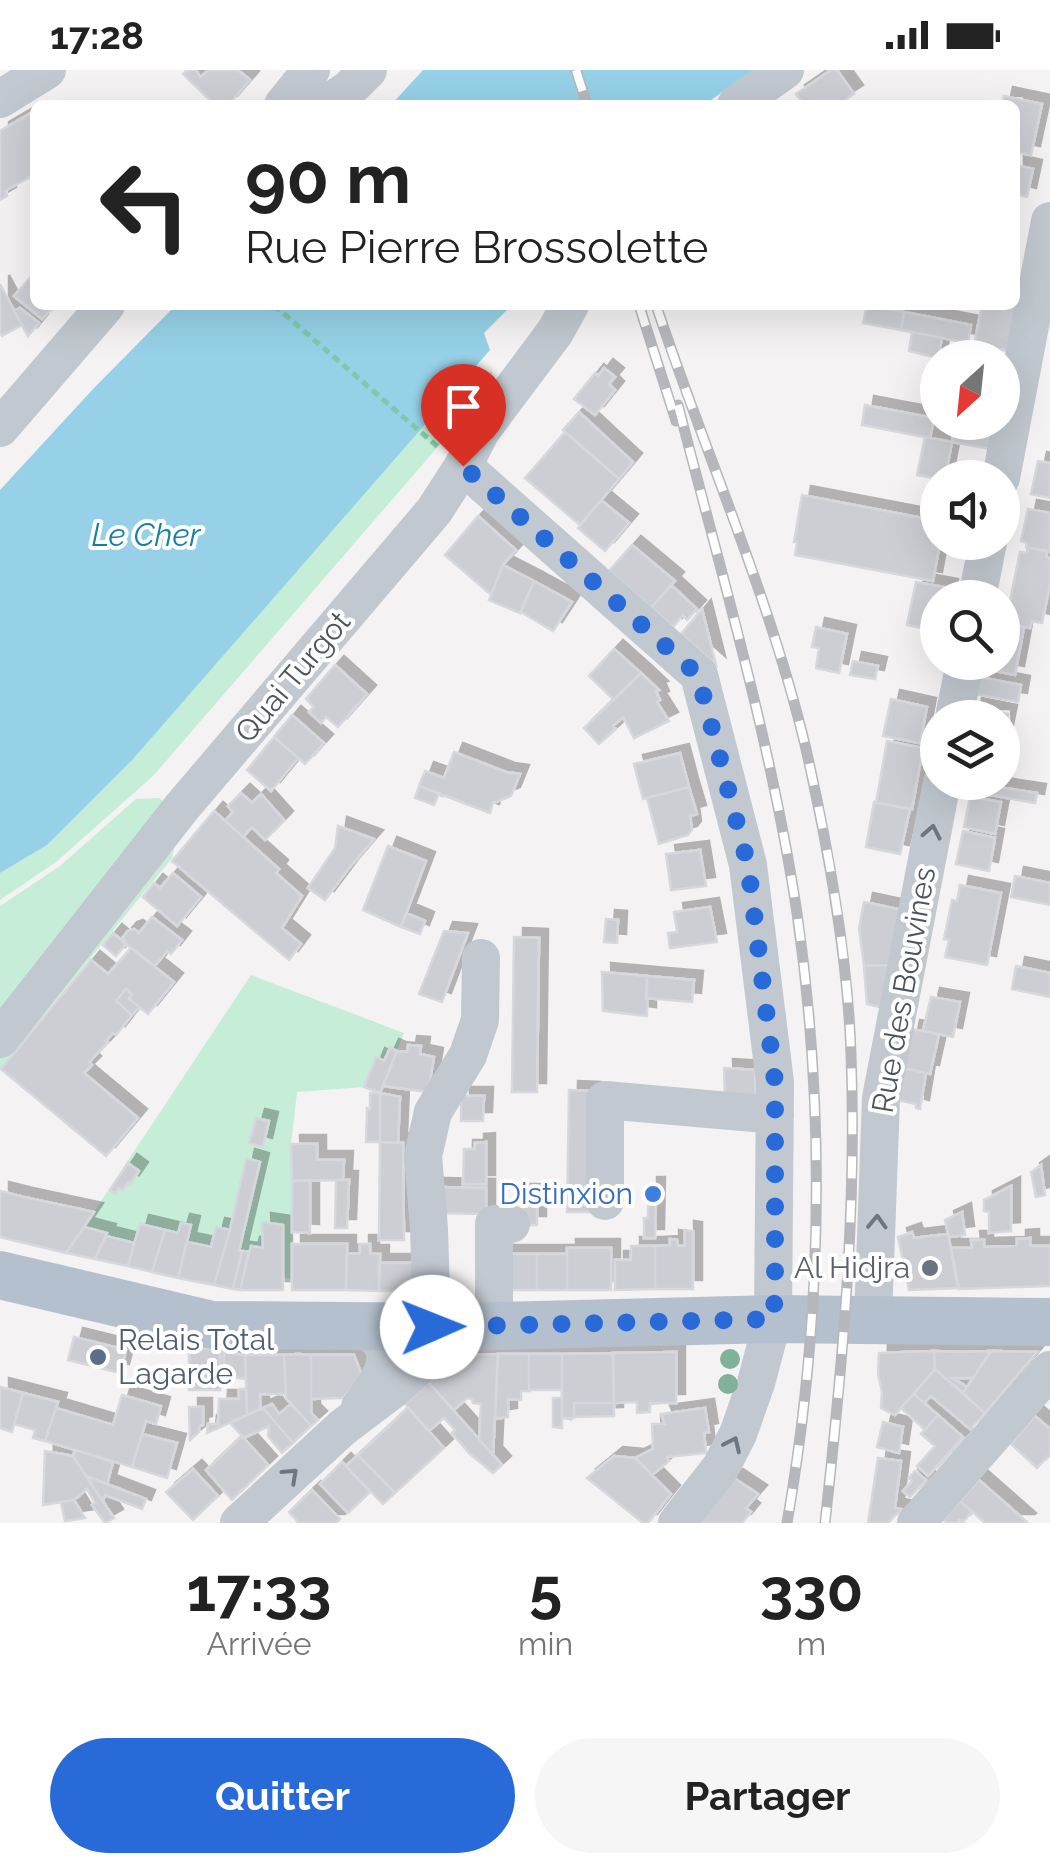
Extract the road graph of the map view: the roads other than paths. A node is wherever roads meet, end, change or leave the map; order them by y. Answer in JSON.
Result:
{"nodes":[{"id":1,"x":46,"y":70,"type":"edge"},
{"id":2,"x":311,"y":70,"type":"edge"},
{"id":3,"x":368,"y":70,"type":"edge"},
{"id":4,"x":786,"y":70,"type":"edge"},
{"id":5,"x":0,"y":99,"type":"edge"},
{"id":6,"x":287,"y":100,"type":"edge"},
{"id":7,"x":332,"y":100,"type":"edge"},
{"id":8,"x":743,"y":100,"type":"edge"},
{"id":9,"x":1050,"y":221,"type":"edge"},
{"id":10,"x":102,"y":310,"type":"edge"},
{"id":11,"x":567,"y":310,"type":"edge"},
{"id":12,"x":0,"y":428,"type":"edge"},
{"id":13,"x":453,"y":459,"type":"junction"},
{"id":14,"x":1004,"y":460,"type":"edge"},
{"id":15,"x":939,"y":800,"type":"edge"},
{"id":16,"x":481,"y":958,"type":"dead end"},
{"id":17,"x":0,"y":1039,"type":"edge"},
{"id":18,"x":776,"y":1115,"type":"junction"},
{"id":19,"x":605,"y":1201,"type":"dead end"},
{"id":20,"x":511,"y":1224,"type":"dead end"},
{"id":21,"x":8,"y":1275,"type":"edge"},
{"id":22,"x":773,"y":1319,"type":"junction"},
{"id":23,"x":873,"y":1320,"type":"junction"},
{"id":24,"x":1050,"y":1322,"type":"edge"},
{"id":25,"x":358,"y":1325,"type":"junction"},
{"id":26,"x":462,"y":1326,"type":"junction"},
{"id":27,"x":1050,"y":1370,"type":"edge"},
{"id":28,"x":342,"y":1428,"type":"junction"},
{"id":29,"x":239,"y":1523,"type":"edge"},
{"id":30,"x":677,"y":1523,"type":"edge"},
{"id":31,"x":916,"y":1523,"type":"edge"}],
"edges":[{"from":1,"to":5,"type":"street"},
{"from":2,"to":6,"type":"street"},
{"from":3,"to":7,"type":"street"},
{"from":4,"to":8,"type":"street"},
{"from":9,"to":14,"type":"street"},
{"from":10,"to":12,"type":"street"},
{"from":11,"to":13,"type":"street","name":"Quai Turgot"},
{"from":13,"to":17,"type":"street","name":"Quai Turgot"},
{"from":13,"to":18,"type":"street"},
{"from":23,"to":15,"type":"street","name":"Rue des Bouvines","one_way":true},
{"from":16,"to":26,"type":"street"},
{"from":18,"to":19,"type":"street"},
{"from":18,"to":22,"type":"street"},
{"from":20,"to":26,"type":"street"},
{"from":21,"to":25,"type":"main road"},
{"from":22,"to":23,"type":"main road"},
{"from":22,"to":26,"type":"main road"},
{"from":30,"to":22,"type":"street","one_way":true},
{"from":23,"to":24,"type":"main road"},
{"from":25,"to":26,"type":"main road"},
{"from":25,"to":28,"type":"street"},
{"from":26,"to":28,"type":"street"},
{"from":27,"to":31,"type":"street"},
{"from":29,"to":28,"type":"street","one_way":true}]}
